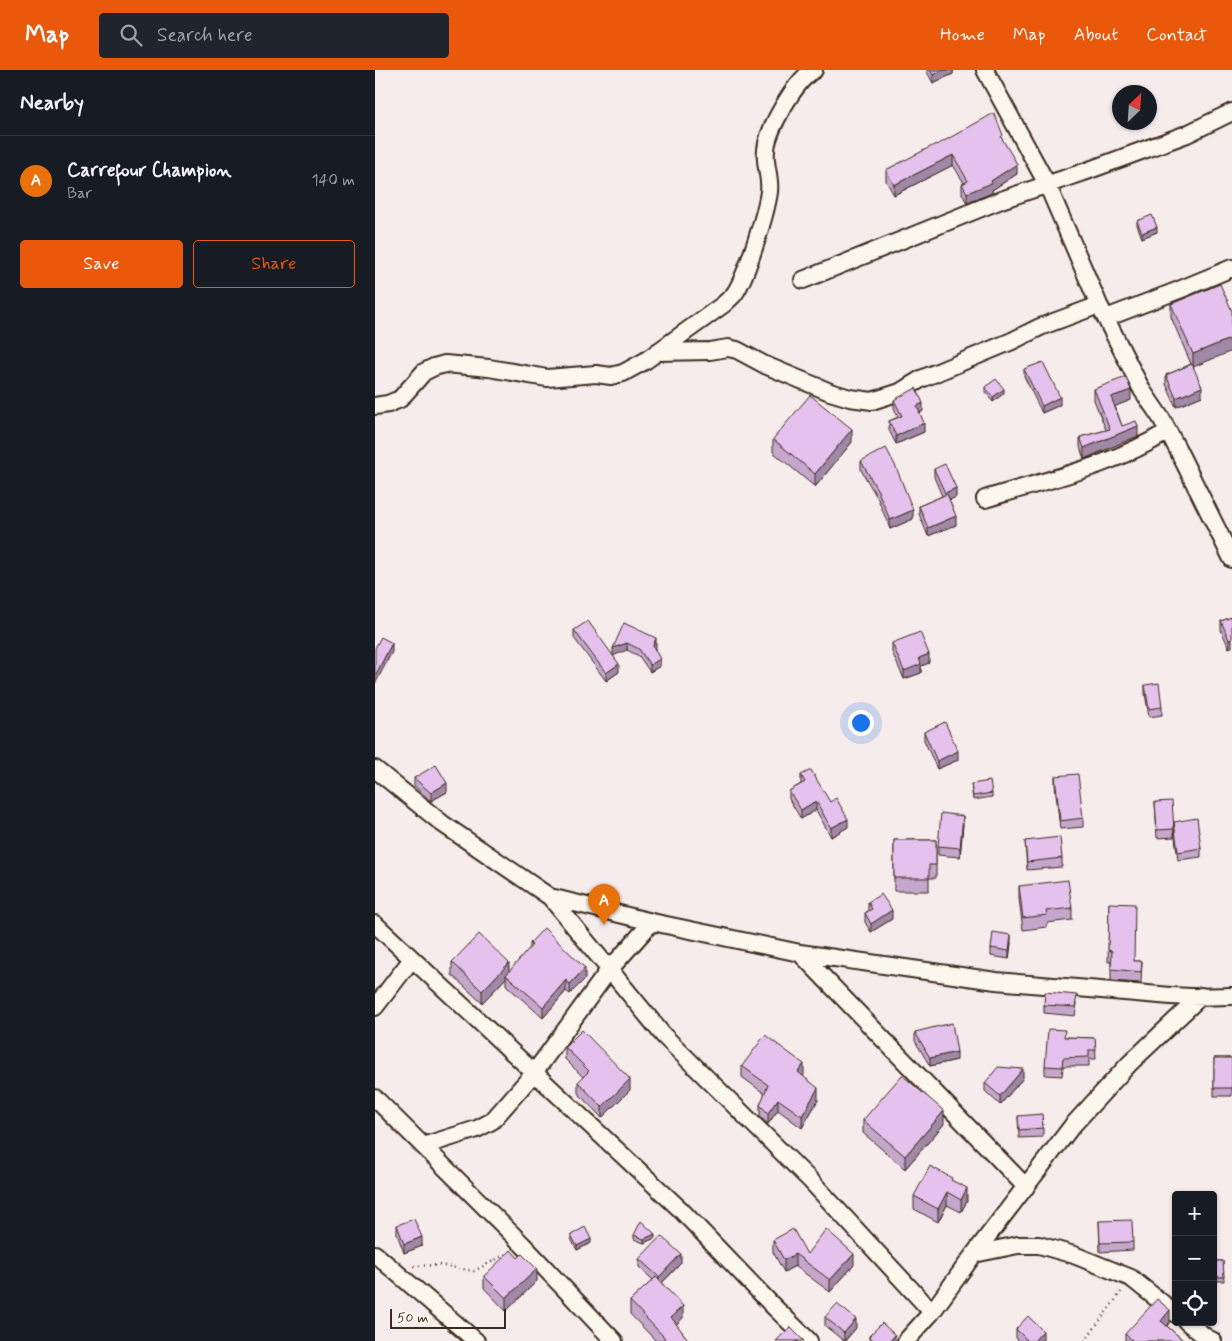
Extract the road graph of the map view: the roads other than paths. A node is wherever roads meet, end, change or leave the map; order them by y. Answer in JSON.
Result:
{"nodes":[{"id":1,"x":814,"y":70,"type":"edge"},
{"id":2,"x":985,"y":70,"type":"edge"},
{"id":3,"x":1232,"y":112,"type":"edge"},
{"id":4,"x":1047,"y":184,"type":"junction"},
{"id":5,"x":1232,"y":268,"type":"edge"},
{"id":6,"x":803,"y":280,"type":"dead end"},
{"id":7,"x":1103,"y":312,"type":"junction"},
{"id":8,"x":657,"y":352,"type":"junction"},
{"id":9,"x":375,"y":406,"type":"edge"},
{"id":10,"x":1168,"y":431,"type":"junction"},
{"id":11,"x":985,"y":499,"type":"dead end"},
{"id":12,"x":1232,"y":559,"type":"edge"},
{"id":13,"x":375,"y":769,"type":"edge"},
{"id":14,"x":550,"y":897,"type":"junction"},
{"id":15,"x":652,"y":922,"type":"junction"},
{"id":16,"x":375,"y":924,"type":"edge"},
{"id":17,"x":799,"y":953,"type":"junction"},
{"id":18,"x":412,"y":959,"type":"junction"},
{"id":19,"x":609,"y":970,"type":"junction"},
{"id":20,"x":1201,"y":996,"type":"junction"},
{"id":21,"x":1232,"y":996,"type":"edge"},
{"id":22,"x":375,"y":1007,"type":"edge"},
{"id":23,"x":534,"y":1073,"type":"junction"},
{"id":24,"x":375,"y":1098,"type":"edge"},
{"id":25,"x":423,"y":1146,"type":"junction"},
{"id":26,"x":1026,"y":1187,"type":"junction"},
{"id":27,"x":974,"y":1254,"type":"junction"},
{"id":28,"x":375,"y":1256,"type":"edge"},
{"id":29,"x":1172,"y":1311,"type":"edge"},
{"id":30,"x":932,"y":1312,"type":"junction"},
{"id":31,"x":1192,"y":1326,"type":"edge"},
{"id":32,"x":476,"y":1341,"type":"edge"},
{"id":33,"x":614,"y":1341,"type":"edge"},
{"id":34,"x":809,"y":1341,"type":"edge"},
{"id":35,"x":906,"y":1341,"type":"edge"},
{"id":36,"x":1213,"y":1341,"type":"edge"}],
"edges":[{"from":1,"to":8,"type":"street"},
{"from":2,"to":4,"type":"street"},
{"from":3,"to":4,"type":"street"},
{"from":4,"to":6,"type":"street"},
{"from":4,"to":7,"type":"street"},
{"from":5,"to":7,"type":"street"},
{"from":7,"to":8,"type":"street"},
{"from":7,"to":10,"type":"street"},
{"from":8,"to":9,"type":"street"},
{"from":10,"to":11,"type":"street"},
{"from":10,"to":12,"type":"street"},
{"from":13,"to":14,"type":"street"},
{"from":14,"to":15,"type":"street"},
{"from":14,"to":19,"type":"street"},
{"from":15,"to":17,"type":"street"},
{"from":15,"to":19,"type":"street"},
{"from":16,"to":18,"type":"street"},
{"from":17,"to":20,"type":"street"},
{"from":17,"to":26,"type":"street"},
{"from":18,"to":22,"type":"street"},
{"from":18,"to":23,"type":"street"},
{"from":19,"to":23,"type":"street"},
{"from":19,"to":30,"type":"street"},
{"from":20,"to":21,"type":"street"},
{"from":20,"to":26,"type":"street"},
{"from":23,"to":25,"type":"street"},
{"from":23,"to":34,"type":"street"},
{"from":24,"to":25,"type":"street"},
{"from":25,"to":33,"type":"street"},
{"from":26,"to":27,"type":"street"},
{"from":27,"to":29,"type":"street"},
{"from":27,"to":30,"type":"street"},
{"from":28,"to":32,"type":"street"},
{"from":30,"to":35,"type":"street"},
{"from":31,"to":36,"type":"street"}]}
